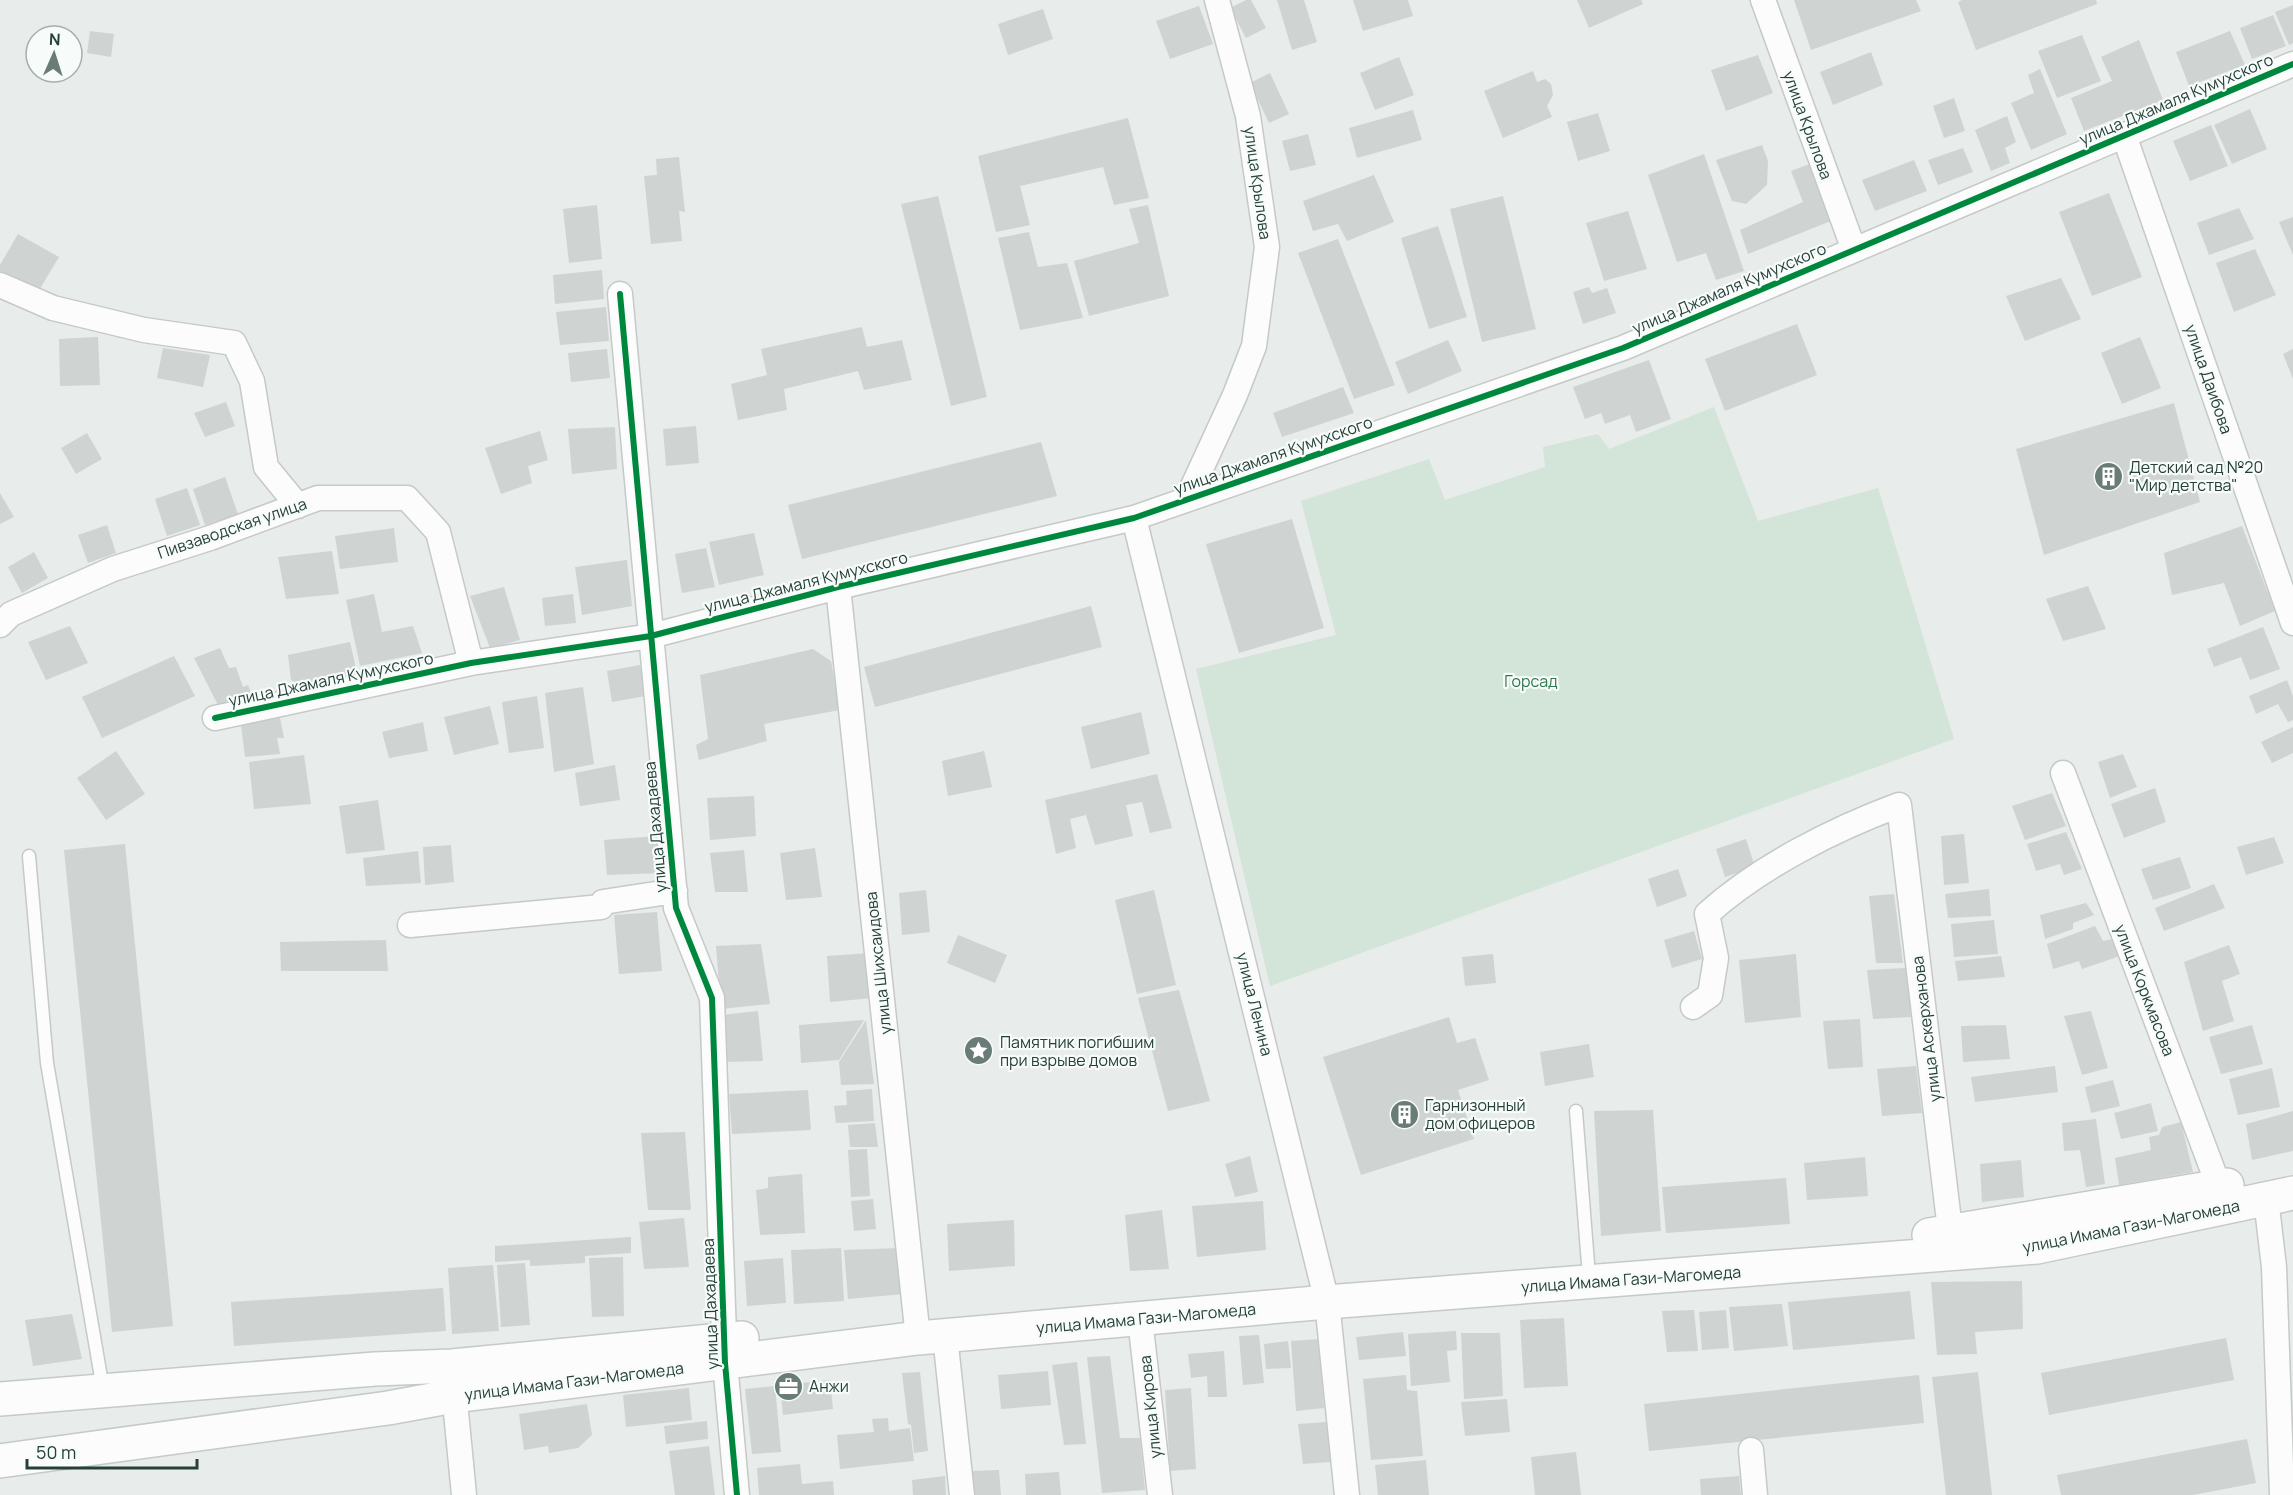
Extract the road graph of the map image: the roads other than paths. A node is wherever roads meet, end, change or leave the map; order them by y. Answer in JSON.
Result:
{"nodes":[{"id":1,"x":1217,"y":0,"type":"edge"},
{"id":2,"x":1763,"y":0,"type":"edge"},
{"id":3,"x":2293,"y":64,"type":"edge"},
{"id":4,"x":2124,"y":135,"type":"junction"},
{"id":5,"x":1854,"y":250,"type":"junction"},
{"id":6,"x":0,"y":285,"type":"edge"},
{"id":7,"x":620,"y":294,"type":"dead end"},
{"id":8,"x":1187,"y":499,"type":"junction"},
{"id":9,"x":297,"y":506,"type":"junction"},
{"id":10,"x":1134,"y":518,"type":"junction"},
{"id":11,"x":838,"y":587,"type":"junction"},
{"id":12,"x":2293,"y":623,"type":"edge"},
{"id":13,"x":0,"y":625,"type":"edge"},
{"id":14,"x":651,"y":636,"type":"junction"},
{"id":15,"x":471,"y":663,"type":"junction"},
{"id":16,"x":215,"y":718,"type":"dead end"},
{"id":17,"x":2063,"y":773,"type":"dead end"},
{"id":18,"x":29,"y":856,"type":"dead end"},
{"id":19,"x":675,"y":891,"type":"junction"},
{"id":20,"x":410,"y":925,"type":"dead end"},
{"id":21,"x":1693,"y":1007,"type":"dead end"},
{"id":22,"x":1576,"y":1111,"type":"dead end"},
{"id":23,"x":2293,"y":1170,"type":"edge"},
{"id":24,"x":2279,"y":1196,"type":"edge"},
{"id":25,"x":2223,"y":1197,"type":"junction"},
{"id":26,"x":1952,"y":1243,"type":"junction"},
{"id":27,"x":1588,"y":1264,"type":"junction"},
{"id":28,"x":1325,"y":1295,"type":"junction"},
{"id":29,"x":1140,"y":1318,"type":"junction"},
{"id":30,"x":926,"y":1331,"type":"junction"},
{"id":31,"x":725,"y":1351,"type":"junction"},
{"id":32,"x":453,"y":1381,"type":"junction"},
{"id":33,"x":104,"y":1390,"type":"junction"},
{"id":34,"x":0,"y":1399,"type":"edge"},
{"id":35,"x":1751,"y":1450,"type":"dead end"},
{"id":36,"x":0,"y":1461,"type":"edge"},
{"id":37,"x":464,"y":1495,"type":"edge"},
{"id":38,"x":737,"y":1495,"type":"edge"},
{"id":39,"x":962,"y":1495,"type":"edge"},
{"id":40,"x":1160,"y":1495,"type":"edge"},
{"id":41,"x":1347,"y":1495,"type":"edge"},
{"id":42,"x":1755,"y":1495,"type":"edge"},
{"id":43,"x":2282,"y":1495,"type":"edge"}],
"edges":[{"from":1,"to":8,"type":"street","name":"улица Крылова"},
{"from":2,"to":5,"type":"street","name":"улица Крылова"},
{"from":3,"to":4,"type":"street","name":"улица Джамаля Кумухского"},
{"from":4,"to":5,"type":"street","name":"улица Джамаля Кумухского"},
{"from":4,"to":12,"type":"street","name":"улица Даибова"},
{"from":5,"to":8,"type":"street","name":"улица Джамаля Кумухского"},
{"from":6,"to":9,"type":"street"},
{"from":7,"to":14,"type":"street","name":"улица Дахадаева"},
{"from":8,"to":10,"type":"street","name":"улица Джамаля Кумухского"},
{"from":9,"to":13,"type":"street","name":"Пивзаводская улица"},
{"from":9,"to":15,"type":"street","name":"Пивзаводская улица"},
{"from":10,"to":11,"type":"street","name":"улица Джамаля Кумухского"},
{"from":10,"to":28,"type":"street","name":"улица Ленина"},
{"from":11,"to":14,"type":"street","name":"улица Джамаля Кумухского"},
{"from":11,"to":30,"type":"street","name":"улица Шихсаидова"},
{"from":14,"to":15,"type":"street","name":"улица Джамаля Кумухского"},
{"from":14,"to":19,"type":"street","name":"улица Дахадаева"},
{"from":15,"to":16,"type":"street","name":"улица Джамаля Кумухского"},
{"from":17,"to":25,"type":"street","name":"улица Коркмасова"},
{"from":18,"to":33,"type":"lane"},
{"from":19,"to":20,"type":"street"},
{"from":19,"to":31,"type":"street","name":"улица Дахадаева"},
{"from":21,"to":26,"type":"street","name":"улица Аскерханова"},
{"from":22,"to":27,"type":"lane"},
{"from":23,"to":25,"type":"main road"},
{"from":24,"to":25,"type":"main road","name":"улица Имама Гази-Магомеда"},
{"from":24,"to":43,"type":"street"},
{"from":25,"to":26,"type":"main road"},
{"from":26,"to":27,"type":"main road"},
{"from":26,"to":28,"type":"main road","name":"улица Имама Гази-Магомеда"},
{"from":27,"to":28,"type":"main road"},
{"from":28,"to":29,"type":"main road","name":"улица Имама Гази-Магомеда"},
{"from":28,"to":30,"type":"main road"},
{"from":28,"to":41,"type":"street","name":"улица Ленина"},
{"from":29,"to":30,"type":"main road","name":"улица Имама Гази-Магомеда"},
{"from":29,"to":40,"type":"street","name":"улица Кирова"},
{"from":30,"to":31,"type":"main road","name":"улица Имама Гази-Магомеда"},
{"from":30,"to":39,"type":"street","name":"улица Шихсаидова"},
{"from":31,"to":32,"type":"main road","name":"улица Имама Гази-Магомеда"},
{"from":31,"to":38,"type":"street","name":"улица Дахадаева"},
{"from":32,"to":33,"type":"main road"},
{"from":32,"to":36,"type":"main road","name":"улица Имама Гази-Магомеда"},
{"from":32,"to":37,"type":"street"},
{"from":33,"to":34,"type":"main road"},
{"from":35,"to":42,"type":"street"}]}
